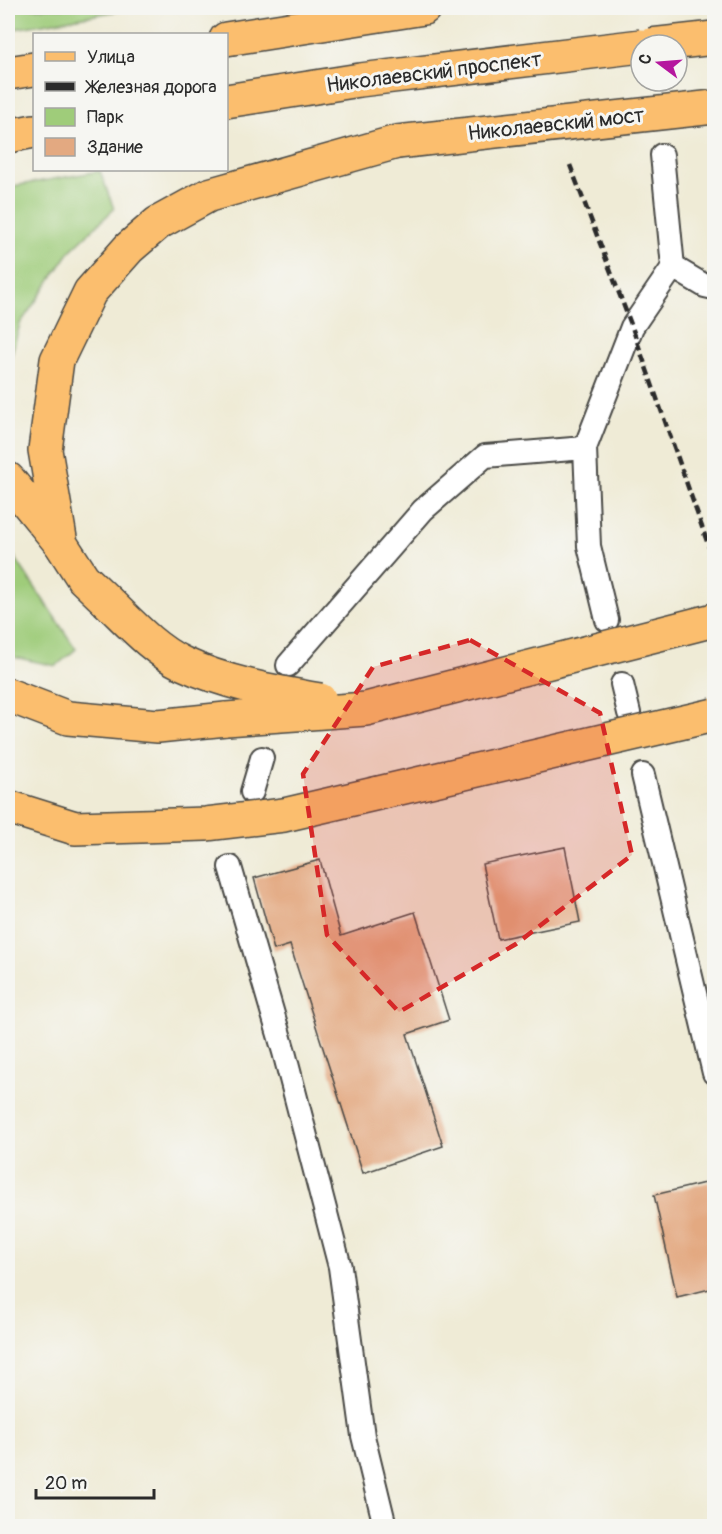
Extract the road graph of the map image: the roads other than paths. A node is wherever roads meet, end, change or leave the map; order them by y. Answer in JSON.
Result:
{"nodes":[{"id":1,"x":424,"y":8,"type":"edge"},
{"id":2,"x":714,"y":38,"type":"edge"},
{"id":3,"x":228,"y":39,"type":"edge"},
{"id":4,"x":689,"y":41,"type":"edge"},
{"id":5,"x":629,"y":47,"type":"edge"},
{"id":6,"x":33,"y":69,"type":"edge"},
{"id":7,"x":8,"y":74,"type":"edge"},
{"id":8,"x":228,"y":100,"type":"edge"},
{"id":9,"x":714,"y":107,"type":"edge"},
{"id":10,"x":33,"y":131,"type":"edge"},
{"id":11,"x":8,"y":136,"type":"edge"},
{"id":12,"x":662,"y":155,"type":"dead end"},
{"id":13,"x":673,"y":267,"type":"junction"},
{"id":14,"x":714,"y":288,"type":"edge"},
{"id":15,"x":585,"y":448,"type":"junction"},
{"id":16,"x":8,"y":479,"type":"edge"},
{"id":17,"x":61,"y":544,"type":"junction"},
{"id":18,"x":608,"y":620,"type":"dead end"},
{"id":19,"x":714,"y":620,"type":"edge"},
{"id":20,"x":288,"y":665,"type":"dead end"},
{"id":21,"x":622,"y":684,"type":"dead end"},
{"id":22,"x":8,"y":695,"type":"edge"},
{"id":23,"x":366,"y":709,"type":"junction"},
{"id":24,"x":629,"y":713,"type":"dead end"},
{"id":25,"x":714,"y":716,"type":"edge"},
{"id":26,"x":262,"y":758,"type":"dead end"},
{"id":27,"x":643,"y":775,"type":"dead end"},
{"id":28,"x":252,"y":792,"type":"dead end"},
{"id":29,"x":8,"y":807,"type":"edge"},
{"id":30,"x":230,"y":867,"type":"dead end"},
{"id":31,"x":714,"y":1073,"type":"edge"},
{"id":32,"x":385,"y":1527,"type":"edge"}],
"edges":[{"from":1,"to":3,"type":"main road"},
{"from":2,"to":4,"type":"main road","bridge":true},
{"from":5,"to":8,"type":"main road","name":"Николаевский проспект","bridge":true},
{"from":6,"to":7,"type":"main road"},
{"from":9,"to":17,"type":"main road","name":"Николаевский мост","bridge":true},
{"from":10,"to":11,"type":"main road"},
{"from":12,"to":13,"type":"lane"},
{"from":13,"to":14,"type":"lane"},
{"from":13,"to":15,"type":"lane"},
{"from":15,"to":18,"type":"lane"},
{"from":15,"to":20,"type":"lane"},
{"from":16,"to":17,"type":"main road"},
{"from":17,"to":23,"type":"main road","bridge":true},
{"from":19,"to":23,"type":"main road","bridge":true},
{"from":21,"to":24,"type":"lane"},
{"from":22,"to":23,"type":"main road","bridge":true},
{"from":25,"to":29,"type":"main road","bridge":true},
{"from":26,"to":28,"type":"lane"},
{"from":27,"to":31,"type":"lane"},
{"from":30,"to":32,"type":"lane"}]}
